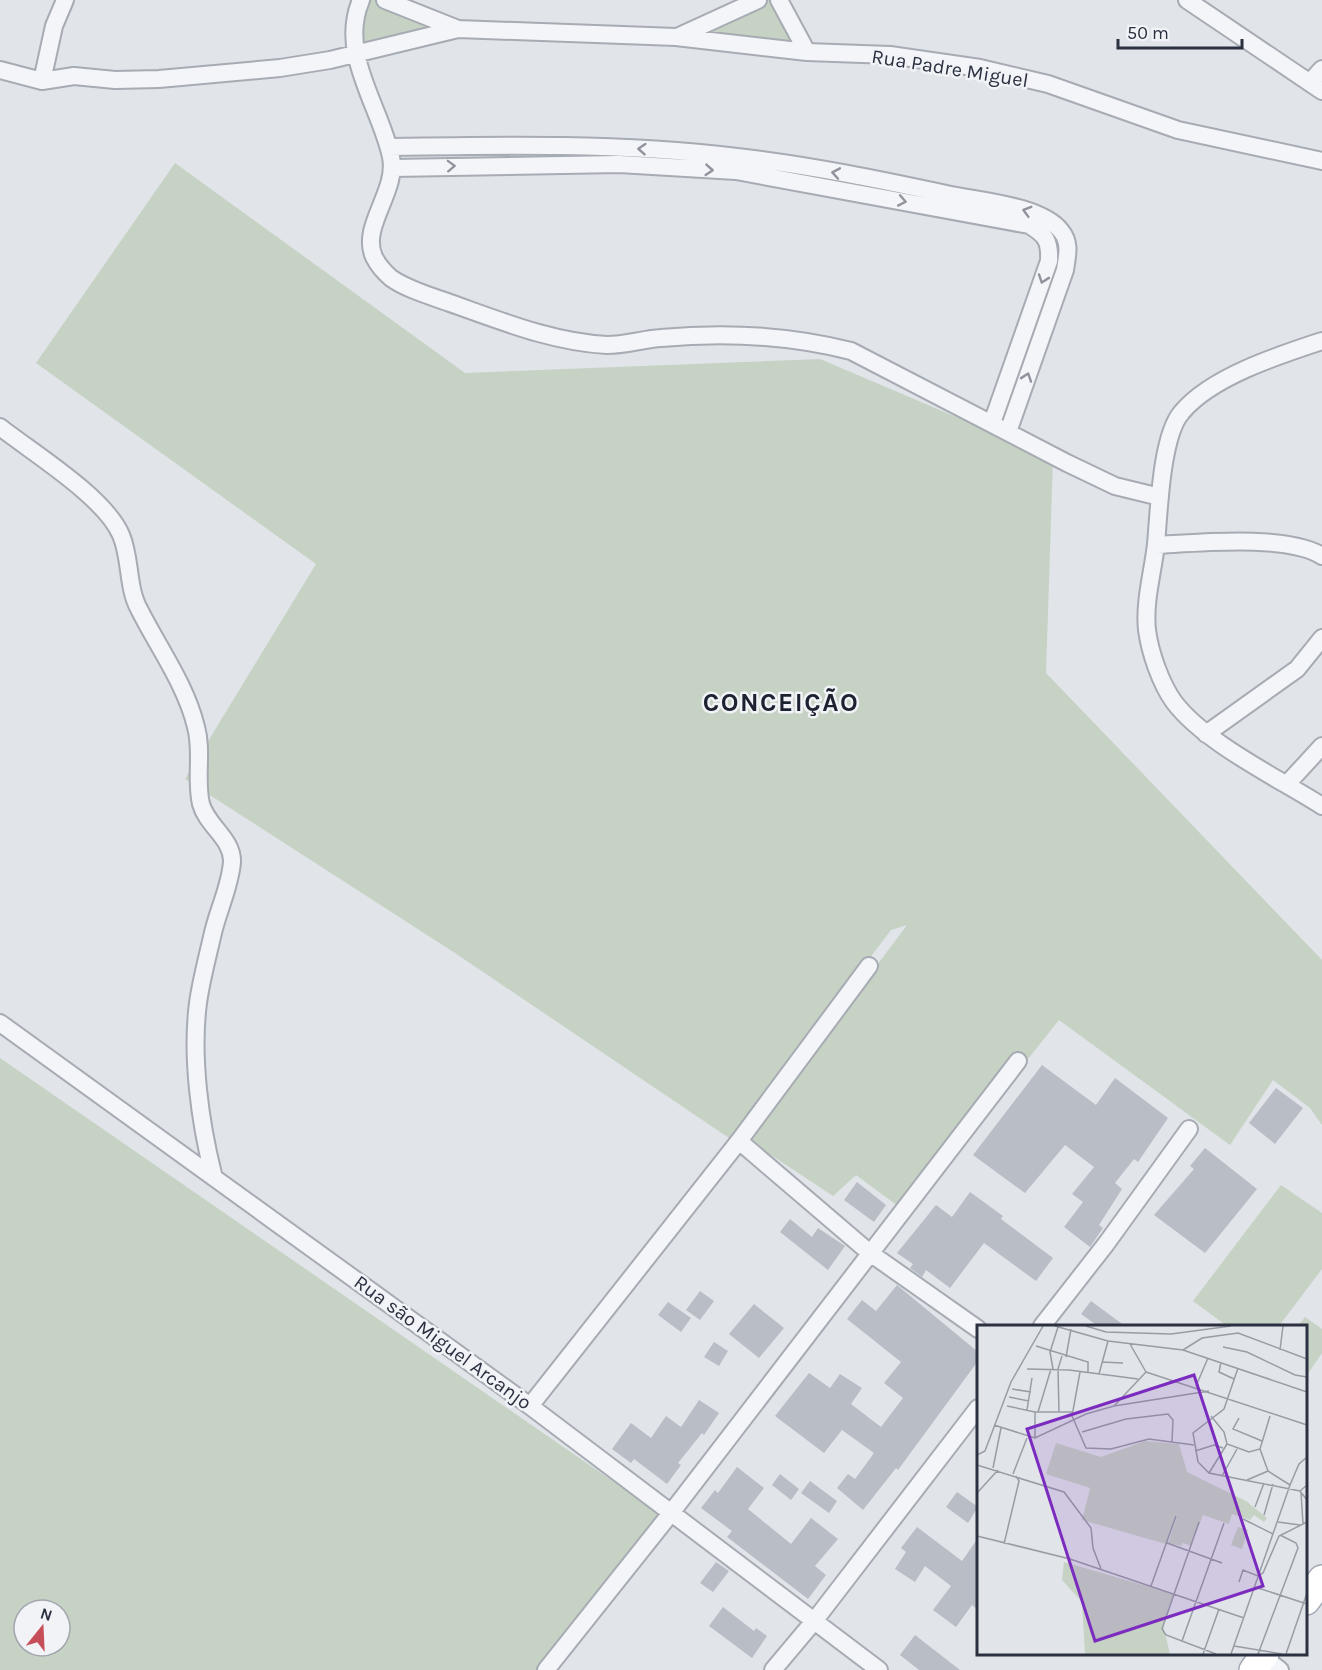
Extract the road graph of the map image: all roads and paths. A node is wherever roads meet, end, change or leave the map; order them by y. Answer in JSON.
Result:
{"nodes":[{"id":1,"x":65,"y":0,"type":"edge"},
{"id":2,"x":361,"y":0,"type":"edge"},
{"id":3,"x":385,"y":0,"type":"edge"},
{"id":4,"x":758,"y":0,"type":"edge"},
{"id":5,"x":779,"y":0,"type":"edge"},
{"id":6,"x":1187,"y":0,"type":"edge"},
{"id":7,"x":458,"y":29,"type":"junction"},
{"id":8,"x":676,"y":37,"type":"junction"},
{"id":9,"x":807,"y":52,"type":"junction"},
{"id":10,"x":357,"y":60,"type":"junction"},
{"id":11,"x":0,"y":70,"type":"edge"},
{"id":12,"x":1318,"y":80,"type":"edge"},
{"id":13,"x":42,"y":81,"type":"junction"},
{"id":14,"x":388,"y":147,"type":"junction"},
{"id":15,"x":1322,"y":161,"type":"edge"},
{"id":16,"x":393,"y":168,"type":"junction"},
{"id":17,"x":1322,"y":341,"type":"edge"},
{"id":18,"x":992,"y":423,"type":"junction"},
{"id":19,"x":0,"y":427,"type":"edge"},
{"id":20,"x":1008,"y":432,"type":"junction"},
{"id":21,"x":1160,"y":497,"type":"junction"},
{"id":22,"x":1156,"y":545,"type":"junction"},
{"id":23,"x":1322,"y":556,"type":"edge"},
{"id":24,"x":1322,"y":638,"type":"edge"},
{"id":25,"x":1206,"y":734,"type":"junction"},
{"id":26,"x":1322,"y":746,"type":"edge"},
{"id":27,"x":1287,"y":784,"type":"junction"},
{"id":28,"x":1322,"y":806,"type":"edge"},
{"id":29,"x":869,"y":966,"type":"dead end"},
{"id":30,"x":0,"y":1023,"type":"edge"},
{"id":31,"x":1018,"y":1060,"type":"dead end"},
{"id":32,"x":1189,"y":1129,"type":"dead end"},
{"id":33,"x":739,"y":1142,"type":"junction"},
{"id":34,"x":213,"y":1174,"type":"junction"},
{"id":35,"x":870,"y":1253,"type":"junction"},
{"id":36,"x":1043,"y":1325,"type":"edge"},
{"id":37,"x":977,"y":1328,"type":"edge"},
{"id":38,"x":530,"y":1406,"type":"junction"},
{"id":39,"x":977,"y":1409,"type":"edge"},
{"id":40,"x":670,"y":1513,"type":"junction"},
{"id":41,"x":815,"y":1620,"type":"junction"},
{"id":42,"x":546,"y":1670,"type":"edge"},
{"id":43,"x":773,"y":1670,"type":"edge"},
{"id":44,"x":879,"y":1670,"type":"edge"}],
"edges":[{"from":1,"to":13,"type":"street"},
{"from":2,"to":10,"type":"street"},
{"from":3,"to":7,"type":"street"},
{"from":4,"to":8,"type":"street"},
{"from":5,"to":9,"type":"street"},
{"from":6,"to":12,"type":"street"},
{"from":7,"to":8,"type":"street","name":"Rua Padre Miguel"},
{"from":7,"to":10,"type":"street"},
{"from":8,"to":9,"type":"street","name":"Rua Padre Miguel"},
{"from":9,"to":15,"type":"street","name":"Rua Padre Miguel"},
{"from":10,"to":13,"type":"street"},
{"from":10,"to":14,"type":"street"},
{"from":11,"to":13,"type":"street"},
{"from":14,"to":16,"type":"street"},
{"from":20,"to":14,"type":"street","one_way":true},
{"from":16,"to":18,"type":"street"},
{"from":16,"to":18,"type":"street","one_way":true},
{"from":17,"to":21,"type":"street"},
{"from":18,"to":20,"type":"street"},
{"from":19,"to":34,"type":"street"},
{"from":20,"to":21,"type":"street"},
{"from":21,"to":22,"type":"street"},
{"from":22,"to":23,"type":"street"},
{"from":22,"to":25,"type":"street"},
{"from":24,"to":25,"type":"street"},
{"from":25,"to":27,"type":"street"},
{"from":26,"to":27,"type":"street"},
{"from":27,"to":28,"type":"street"},
{"from":29,"to":33,"type":"street"},
{"from":30,"to":34,"type":"street","name":"Rua são Miguel Arcanjo"},
{"from":31,"to":35,"type":"street"},
{"from":32,"to":36,"type":"street"},
{"from":33,"to":35,"type":"street"},
{"from":33,"to":38,"type":"street"},
{"from":34,"to":38,"type":"street","name":"Rua são Miguel Arcanjo"},
{"from":35,"to":37,"type":"street"},
{"from":35,"to":40,"type":"street"},
{"from":38,"to":40,"type":"street","name":"Rua são Miguel Arcanjo"},
{"from":39,"to":41,"type":"street"},
{"from":40,"to":41,"type":"street","name":"Rua são Miguel Arcanjo"},
{"from":40,"to":42,"type":"street"},
{"from":41,"to":43,"type":"street"},
{"from":41,"to":44,"type":"street","name":"Rua são Miguel Arcanjo"}]}
